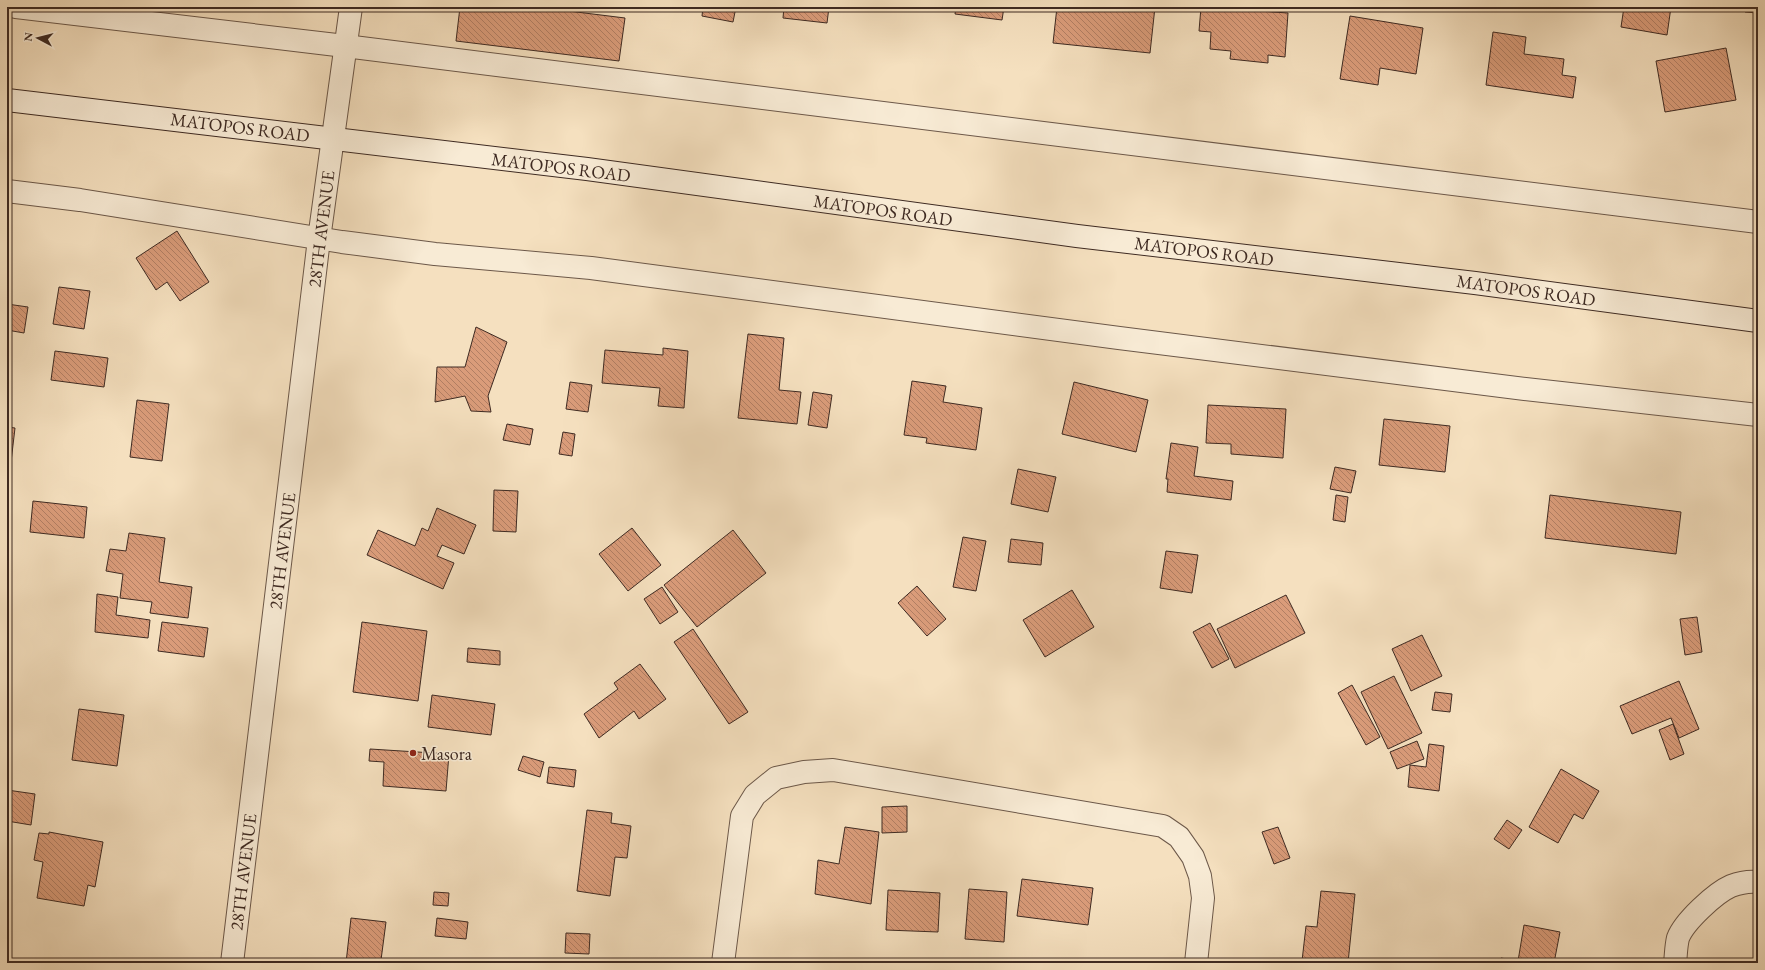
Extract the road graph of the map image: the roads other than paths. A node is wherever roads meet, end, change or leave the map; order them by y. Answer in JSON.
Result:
{"nodes":[{"id":1,"x":16,"y":7,"type":"edge"},
{"id":2,"x":351,"y":7,"type":"edge"},
{"id":3,"x":345,"y":46,"type":"junction"},
{"id":4,"x":7,"y":100,"type":"edge"},
{"id":5,"x":333,"y":139,"type":"junction"},
{"id":6,"x":7,"y":192,"type":"edge"},
{"id":7,"x":1758,"y":222,"type":"edge"},
{"id":8,"x":320,"y":238,"type":"junction"},
{"id":9,"x":1758,"y":321,"type":"edge"},
{"id":10,"x":1758,"y":415,"type":"edge"},
{"id":11,"x":1758,"y":882,"type":"edge"},
{"id":12,"x":232,"y":963,"type":"edge"},
{"id":13,"x":723,"y":963,"type":"edge"},
{"id":14,"x":1196,"y":963,"type":"edge"},
{"id":15,"x":1675,"y":963,"type":"edge"}],
"edges":[{"from":1,"to":3,"type":"street"},
{"from":2,"to":3,"type":"street","name":"28TH AVENUE"},
{"from":3,"to":5,"type":"street","name":"28TH AVENUE"},
{"from":3,"to":7,"type":"street"},
{"from":4,"to":5,"type":"street","name":"MATOPOS ROAD"},
{"from":5,"to":8,"type":"street","name":"28TH AVENUE"},
{"from":5,"to":9,"type":"street","name":"MATOPOS ROAD"},
{"from":6,"to":8,"type":"street"},
{"from":8,"to":10,"type":"street"},
{"from":8,"to":12,"type":"street","name":"28TH AVENUE"},
{"from":11,"to":15,"type":"street"},
{"from":13,"to":14,"type":"street"}]}
